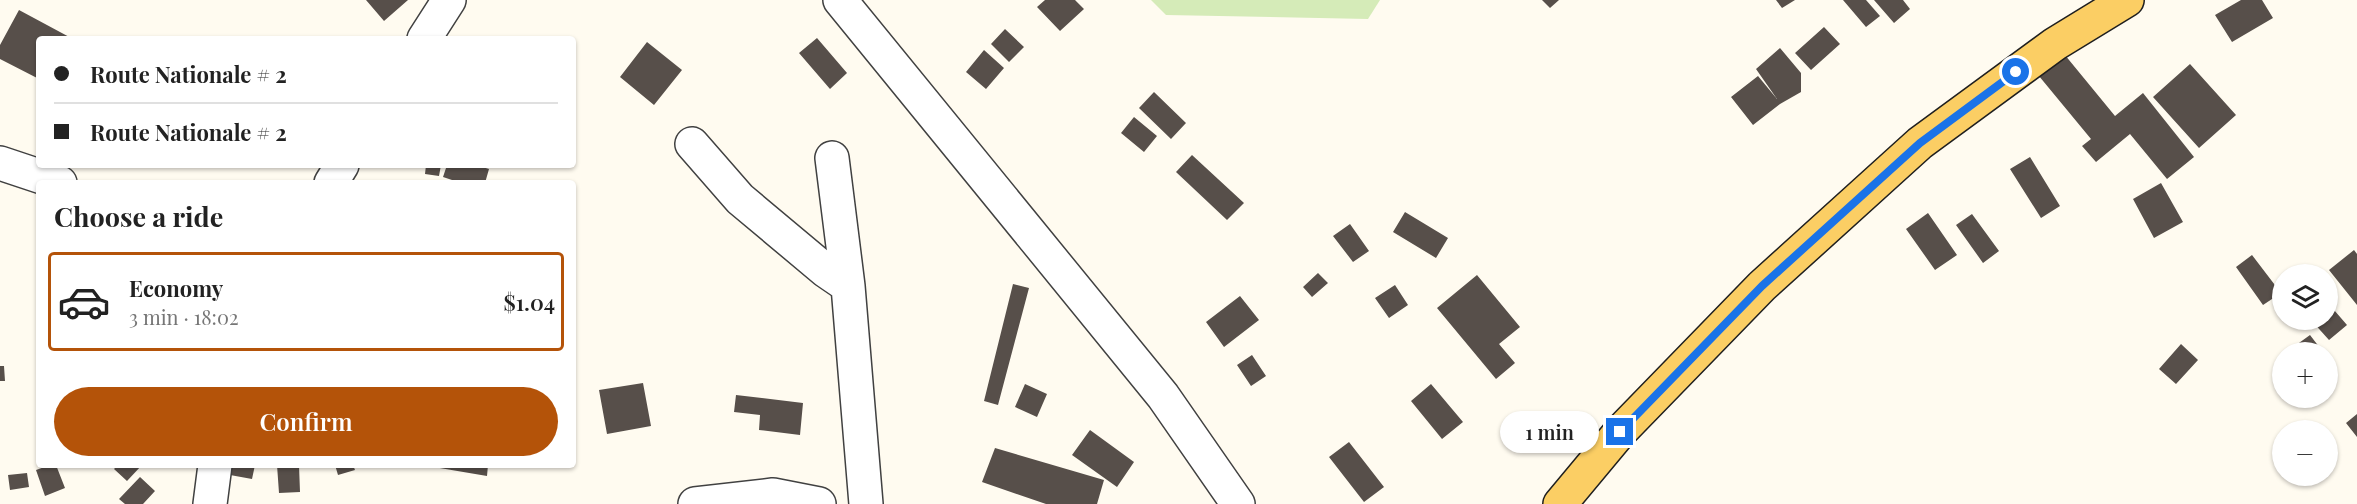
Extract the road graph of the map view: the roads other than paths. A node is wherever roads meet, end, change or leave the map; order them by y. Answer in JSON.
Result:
{"nodes":[{"id":1,"x":449,"y":0,"type":"edge"},
{"id":2,"x":840,"y":0,"type":"edge"},
{"id":3,"x":2127,"y":0,"type":"edge"},
{"id":4,"x":426,"y":36,"type":"edge"},
{"id":5,"x":692,"y":144,"type":"dead end"},
{"id":6,"x":832,"y":158,"type":"dead end"},
{"id":7,"x":0,"y":163,"type":"edge"},
{"id":8,"x":51,"y":180,"type":"edge"},
{"id":9,"x":848,"y":286,"type":"junction"},
{"id":10,"x":215,"y":468,"type":"edge"},
{"id":11,"x":210,"y":504,"type":"edge"},
{"id":12,"x":694,"y":504,"type":"edge"},
{"id":13,"x":819,"y":504,"type":"edge"},
{"id":14,"x":866,"y":504,"type":"edge"},
{"id":15,"x":1238,"y":504,"type":"edge"},
{"id":16,"x":1560,"y":504,"type":"edge"}],
"edges":[{"from":1,"to":4,"type":"street"},
{"from":2,"to":15,"type":"street"},
{"from":3,"to":16,"type":"main road"},
{"from":5,"to":9,"type":"street"},
{"from":6,"to":9,"type":"street"},
{"from":7,"to":8,"type":"street"},
{"from":9,"to":14,"type":"street"},
{"from":10,"to":11,"type":"street"},
{"from":12,"to":13,"type":"street"}]}
